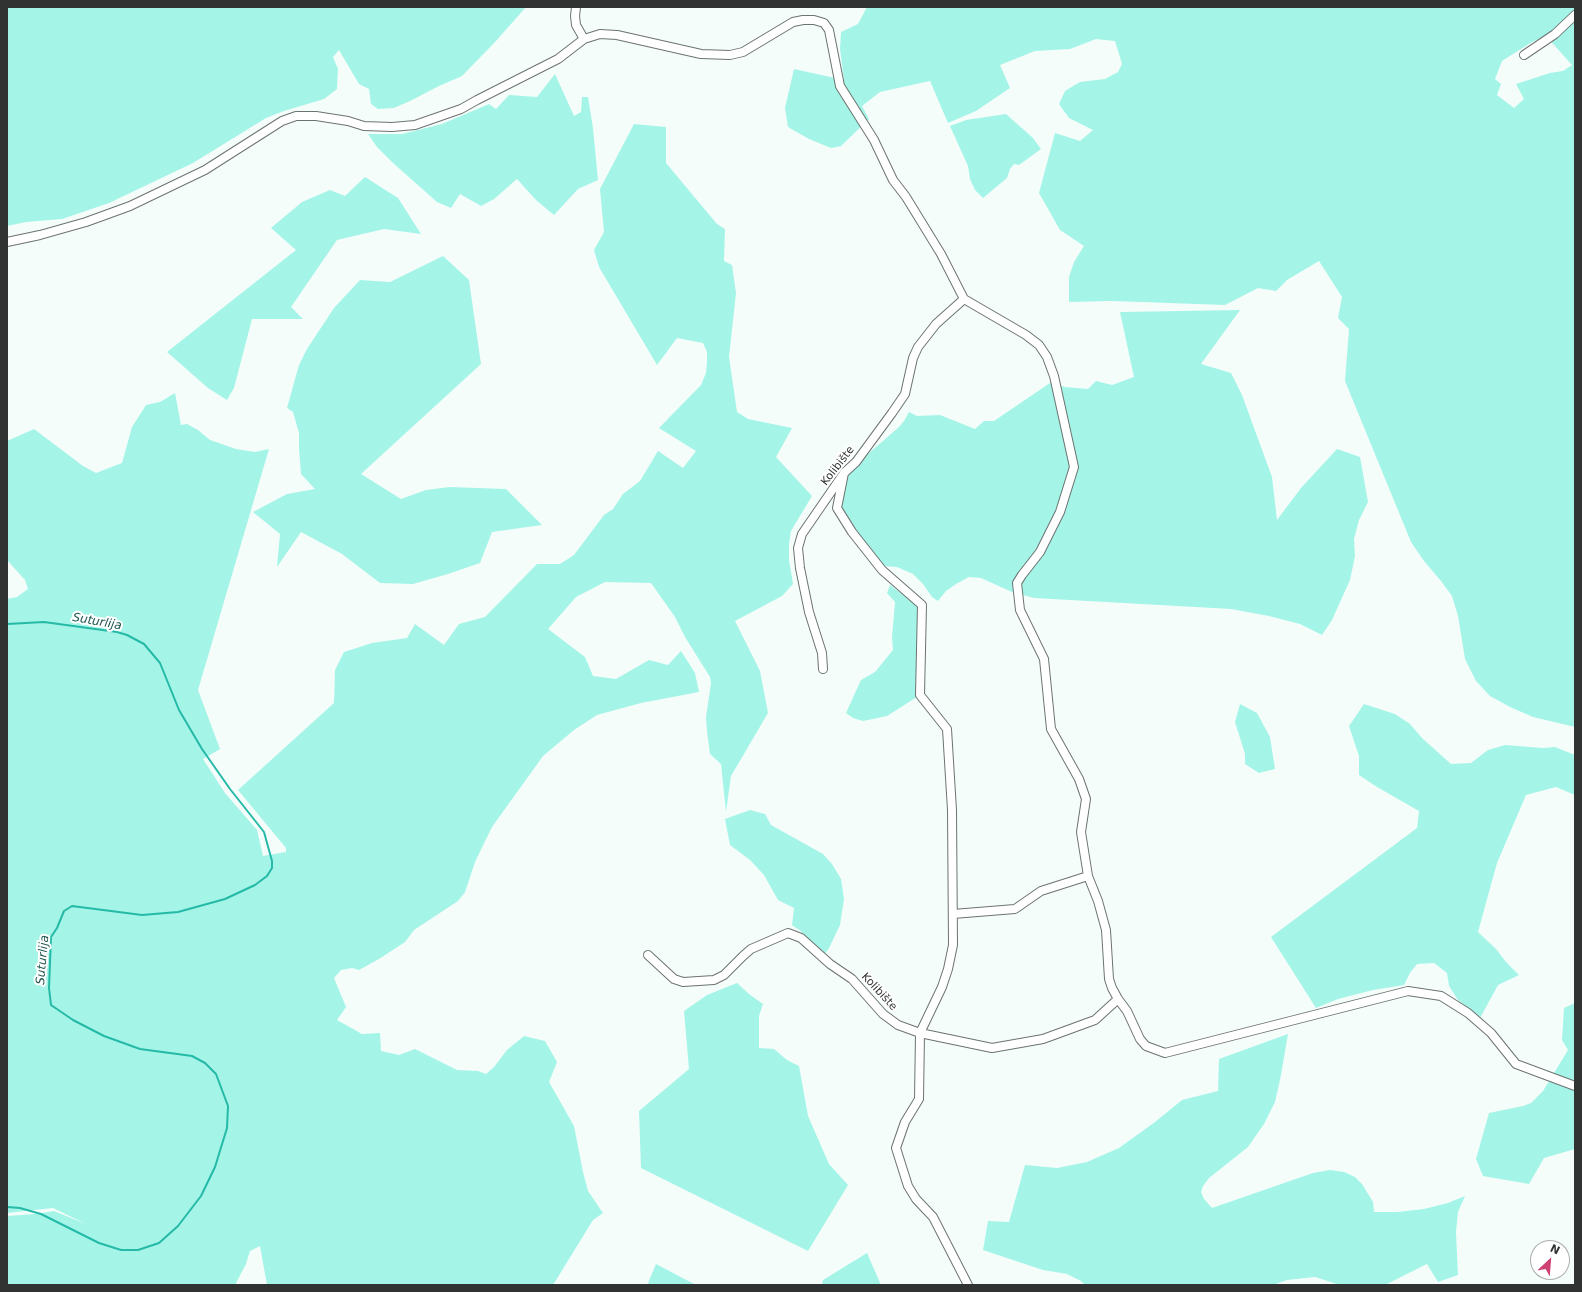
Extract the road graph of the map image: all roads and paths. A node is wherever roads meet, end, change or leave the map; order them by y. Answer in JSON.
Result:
{"nodes":[{"id":1,"x":576,"y":7,"type":"edge"},
{"id":2,"x":1575,"y":14,"type":"edge"},
{"id":3,"x":584,"y":39,"type":"junction"},
{"id":4,"x":1524,"y":55,"type":"dead end"},
{"id":5,"x":7,"y":242,"type":"edge"},
{"id":6,"x":964,"y":299,"type":"junction"},
{"id":7,"x":844,"y":473,"type":"junction"},
{"id":8,"x":823,"y":669,"type":"dead end"},
{"id":9,"x":1088,"y":876,"type":"junction"},
{"id":10,"x":953,"y":914,"type":"junction"},
{"id":11,"x":648,"y":955,"type":"dead end"},
{"id":12,"x":1118,"y":999,"type":"junction"},
{"id":13,"x":920,"y":1033,"type":"junction"},
{"id":14,"x":1575,"y":1086,"type":"edge"},
{"id":15,"x":968,"y":1285,"type":"edge"}],
"edges":[{"from":1,"to":3,"type":"street"},
{"from":2,"to":4,"type":"street"},
{"from":3,"to":5,"type":"street"},
{"from":3,"to":6,"type":"street"},
{"from":6,"to":7,"type":"street","name":"Kolibište"},
{"from":6,"to":9,"type":"street"},
{"from":7,"to":8,"type":"street","name":"Kolibište"},
{"from":7,"to":10,"type":"street"},
{"from":9,"to":10,"type":"street"},
{"from":9,"to":12,"type":"street"},
{"from":10,"to":13,"type":"street"},
{"from":11,"to":13,"type":"street","name":"Kolibište"},
{"from":12,"to":13,"type":"street","name":"Kolibište"},
{"from":12,"to":14,"type":"street"},
{"from":13,"to":15,"type":"street"}]}
